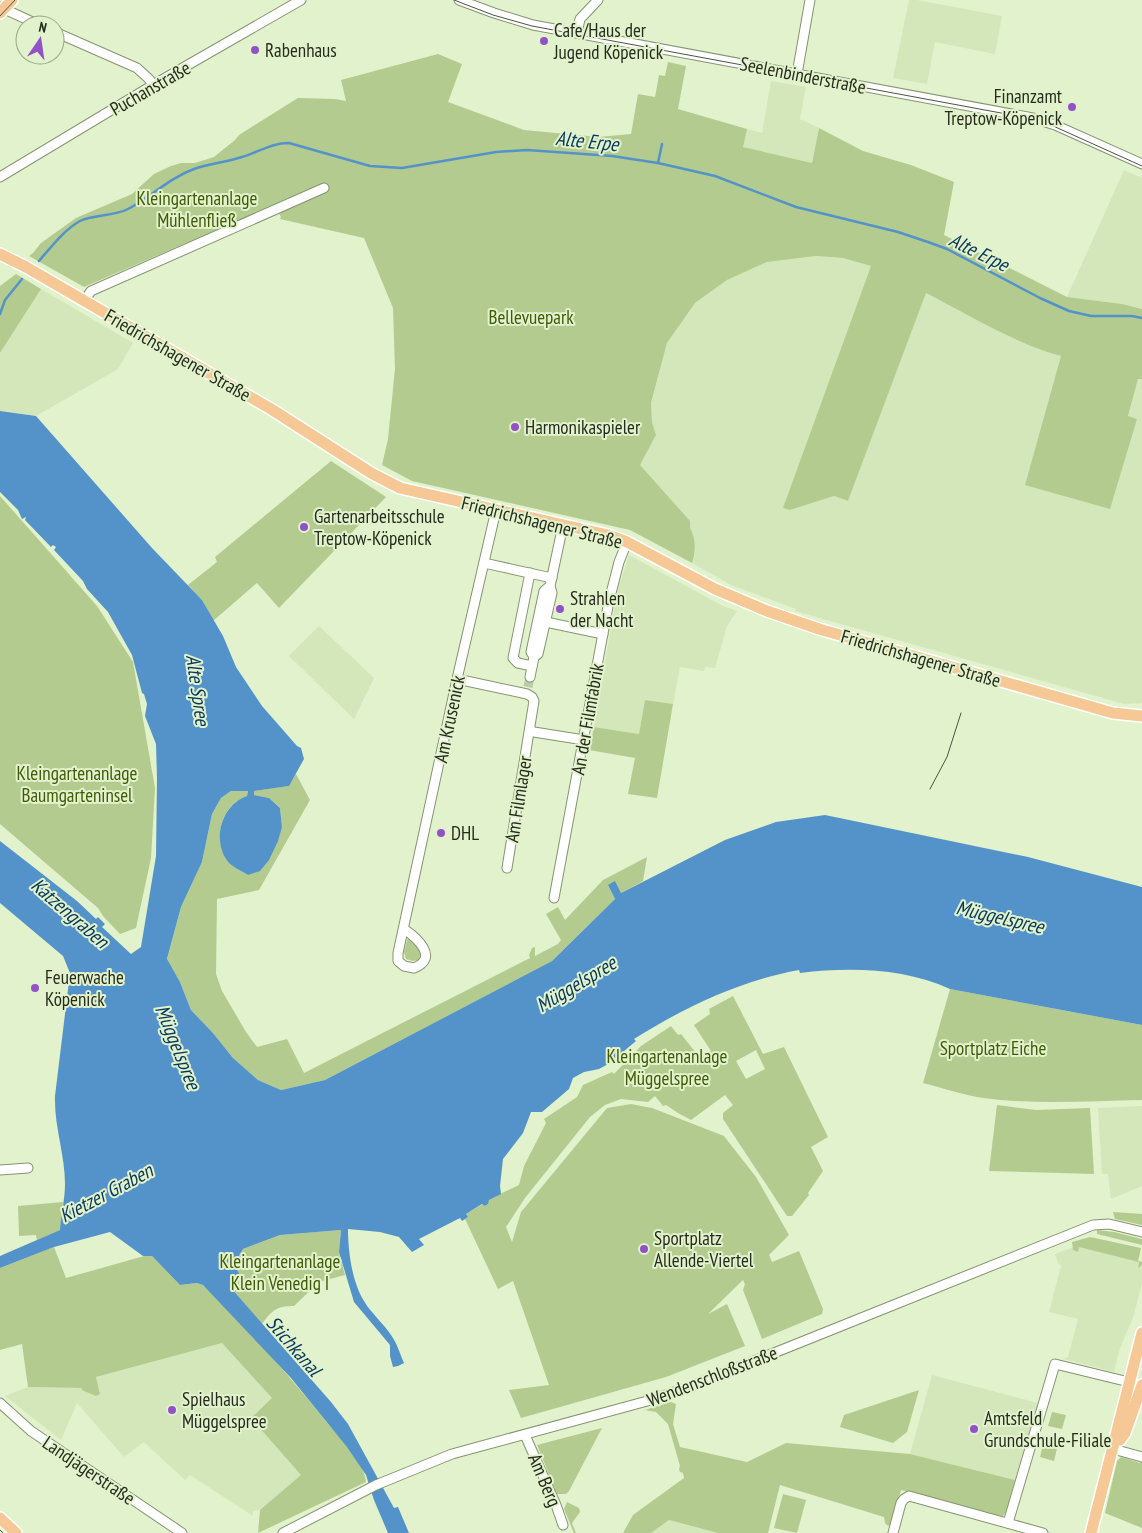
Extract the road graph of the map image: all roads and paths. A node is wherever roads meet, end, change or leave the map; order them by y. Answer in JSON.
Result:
{"nodes":[{"id":1,"x":12,"y":0,"type":"edge"},
{"id":2,"x":301,"y":0,"type":"edge"},
{"id":3,"x":459,"y":0,"type":"edge"},
{"id":4,"x":598,"y":0,"type":"edge"},
{"id":5,"x":810,"y":0,"type":"edge"},
{"id":6,"x":471,"y":2,"type":"edge"},
{"id":7,"x":1,"y":10,"type":"edge"},
{"id":8,"x":15,"y":16,"type":"edge"},
{"id":9,"x":577,"y":33,"type":"junction"},
{"id":10,"x":65,"y":36,"type":"edge"},
{"id":11,"x":798,"y":74,"type":"junction"},
{"id":12,"x":153,"y":85,"type":"junction"},
{"id":13,"x":1142,"y":164,"type":"edge"},
{"id":14,"x":0,"y":177,"type":"edge"},
{"id":15,"x":324,"y":188,"type":"dead end"},
{"id":16,"x":0,"y":254,"type":"edge"},
{"id":17,"x":84,"y":301,"type":"junction"},
{"id":18,"x":496,"y":510,"type":"junction"},
{"id":19,"x":563,"y":525,"type":"junction"},
{"id":20,"x":627,"y":542,"type":"junction"},
{"id":21,"x":484,"y":563,"type":"junction"},
{"id":22,"x":530,"y":574,"type":"junction"},
{"id":23,"x":551,"y":582,"type":"junction"},
{"id":24,"x":542,"y":621,"type":"junction"},
{"id":25,"x":518,"y":630,"type":"junction"},
{"id":26,"x":535,"y":634,"type":"junction"},
{"id":27,"x":603,"y":634,"type":"junction"},
{"id":28,"x":533,"y":661,"type":"junction"},
{"id":29,"x":530,"y":677,"type":"tunnel mouth"},
{"id":30,"x":457,"y":679,"type":"junction"},
{"id":31,"x":1142,"y":716,"type":"edge"},
{"id":32,"x":530,"y":730,"type":"junction"},
{"id":33,"x":584,"y":740,"type":"junction"},
{"id":34,"x":507,"y":868,"type":"dead end"},
{"id":35,"x":554,"y":898,"type":"dead end"},
{"id":36,"x":404,"y":928,"type":"dead end"},
{"id":37,"x":28,"y":1168,"type":"dead end"},
{"id":38,"x":0,"y":1170,"type":"edge"},
{"id":39,"x":1142,"y":1232,"type":"edge"},
{"id":40,"x":1142,"y":1333,"type":"edge"},
{"id":41,"x":1130,"y":1382,"type":"junction"},
{"id":42,"x":1142,"y":1385,"type":"edge"},
{"id":43,"x":0,"y":1403,"type":"edge"},
{"id":44,"x":525,"y":1435,"type":"junction"},
{"id":45,"x":1113,"y":1449,"type":"junction"},
{"id":46,"x":1142,"y":1457,"type":"edge"},
{"id":47,"x":0,"y":1518,"type":"edge"},
{"id":48,"x":1008,"y":1523,"type":"junction"},
{"id":49,"x":563,"y":1526,"type":"dead end"},
{"id":50,"x":16,"y":1533,"type":"edge"},
{"id":51,"x":182,"y":1533,"type":"edge"},
{"id":52,"x":283,"y":1533,"type":"edge"},
{"id":53,"x":893,"y":1533,"type":"edge"},
{"id":54,"x":1044,"y":1533,"type":"edge"},
{"id":55,"x":1091,"y":1533,"type":"edge"}],
"edges":[{"from":1,"to":7,"type":"main road"},
{"from":2,"to":12,"type":"street","name":"Puchanstraße"},
{"from":3,"to":6,"type":"street","name":"Seelenbinderstraße"},
{"from":4,"to":9,"type":"street"},
{"from":5,"to":11,"type":"street"},
{"from":6,"to":9,"type":"street","name":"Seelenbinderstraße"},
{"from":7,"to":8,"type":"street"},
{"from":9,"to":11,"type":"street","name":"Seelenbinderstraße"},
{"from":10,"to":12,"type":"street"},
{"from":11,"to":13,"type":"street","name":"Seelenbinderstraße"},
{"from":12,"to":14,"type":"street","name":"Puchanstraße"},
{"from":15,"to":17,"type":"street","name":"Friedrichshagener Straße"},
{"from":16,"to":17,"type":"main road","name":"Friedrichshagener Straße"},
{"from":17,"to":18,"type":"main road","name":"Friedrichshagener Straße"},
{"from":18,"to":19,"type":"main road","name":"Friedrichshagener Straße"},
{"from":18,"to":21,"type":"street","name":"Am Krusenick"},
{"from":19,"to":20,"type":"main road","name":"Friedrichshagener Straße"},
{"from":19,"to":23,"type":"street"},
{"from":20,"to":27,"type":"street","name":"An der Filmfabrik"},
{"from":20,"to":31,"type":"main road","name":"Friedrichshagener Straße"},
{"from":21,"to":22,"type":"street"},
{"from":21,"to":30,"type":"street","name":"Am Krusenick"},
{"from":22,"to":23,"type":"street"},
{"from":22,"to":25,"type":"street"},
{"from":23,"to":24,"type":"street"},
{"from":24,"to":26,"type":"street"},
{"from":24,"to":27,"type":"street"},
{"from":24,"to":28,"type":"street"},
{"from":25,"to":26,"type":"street"},
{"from":25,"to":28,"type":"street"},
{"from":26,"to":28,"type":"street"},
{"from":27,"to":33,"type":"street","name":"An der Filmfabrik"},
{"from":28,"to":29,"type":"street"},
{"from":30,"to":32,"type":"street","name":"Am Filmlager"},
{"from":30,"to":36,"type":"street","name":"Am Krusenick"},
{"from":32,"to":33,"type":"street","name":"Am Filmlager"},
{"from":32,"to":34,"type":"street","name":"Am Filmlager"},
{"from":33,"to":35,"type":"street","name":"An der Filmfabrik"},
{"from":37,"to":38,"type":"street"},
{"from":39,"to":44,"type":"street","name":"Wendenschloßstraße"},
{"from":40,"to":41,"type":"main road"},
{"from":41,"to":45,"type":"main road"},
{"from":41,"to":48,"type":"street"},
{"from":42,"to":45,"type":"main road"},
{"from":43,"to":51,"type":"street","name":"Landjägerstraße"},
{"from":44,"to":49,"type":"street","name":"Am Berg"},
{"from":44,"to":52,"type":"street","name":"Wendenschloßstraße"},
{"from":45,"to":46,"type":"street"},
{"from":45,"to":55,"type":"main road"},
{"from":47,"to":50,"type":"main road"},
{"from":48,"to":53,"type":"street"},
{"from":48,"to":54,"type":"street"}]}
